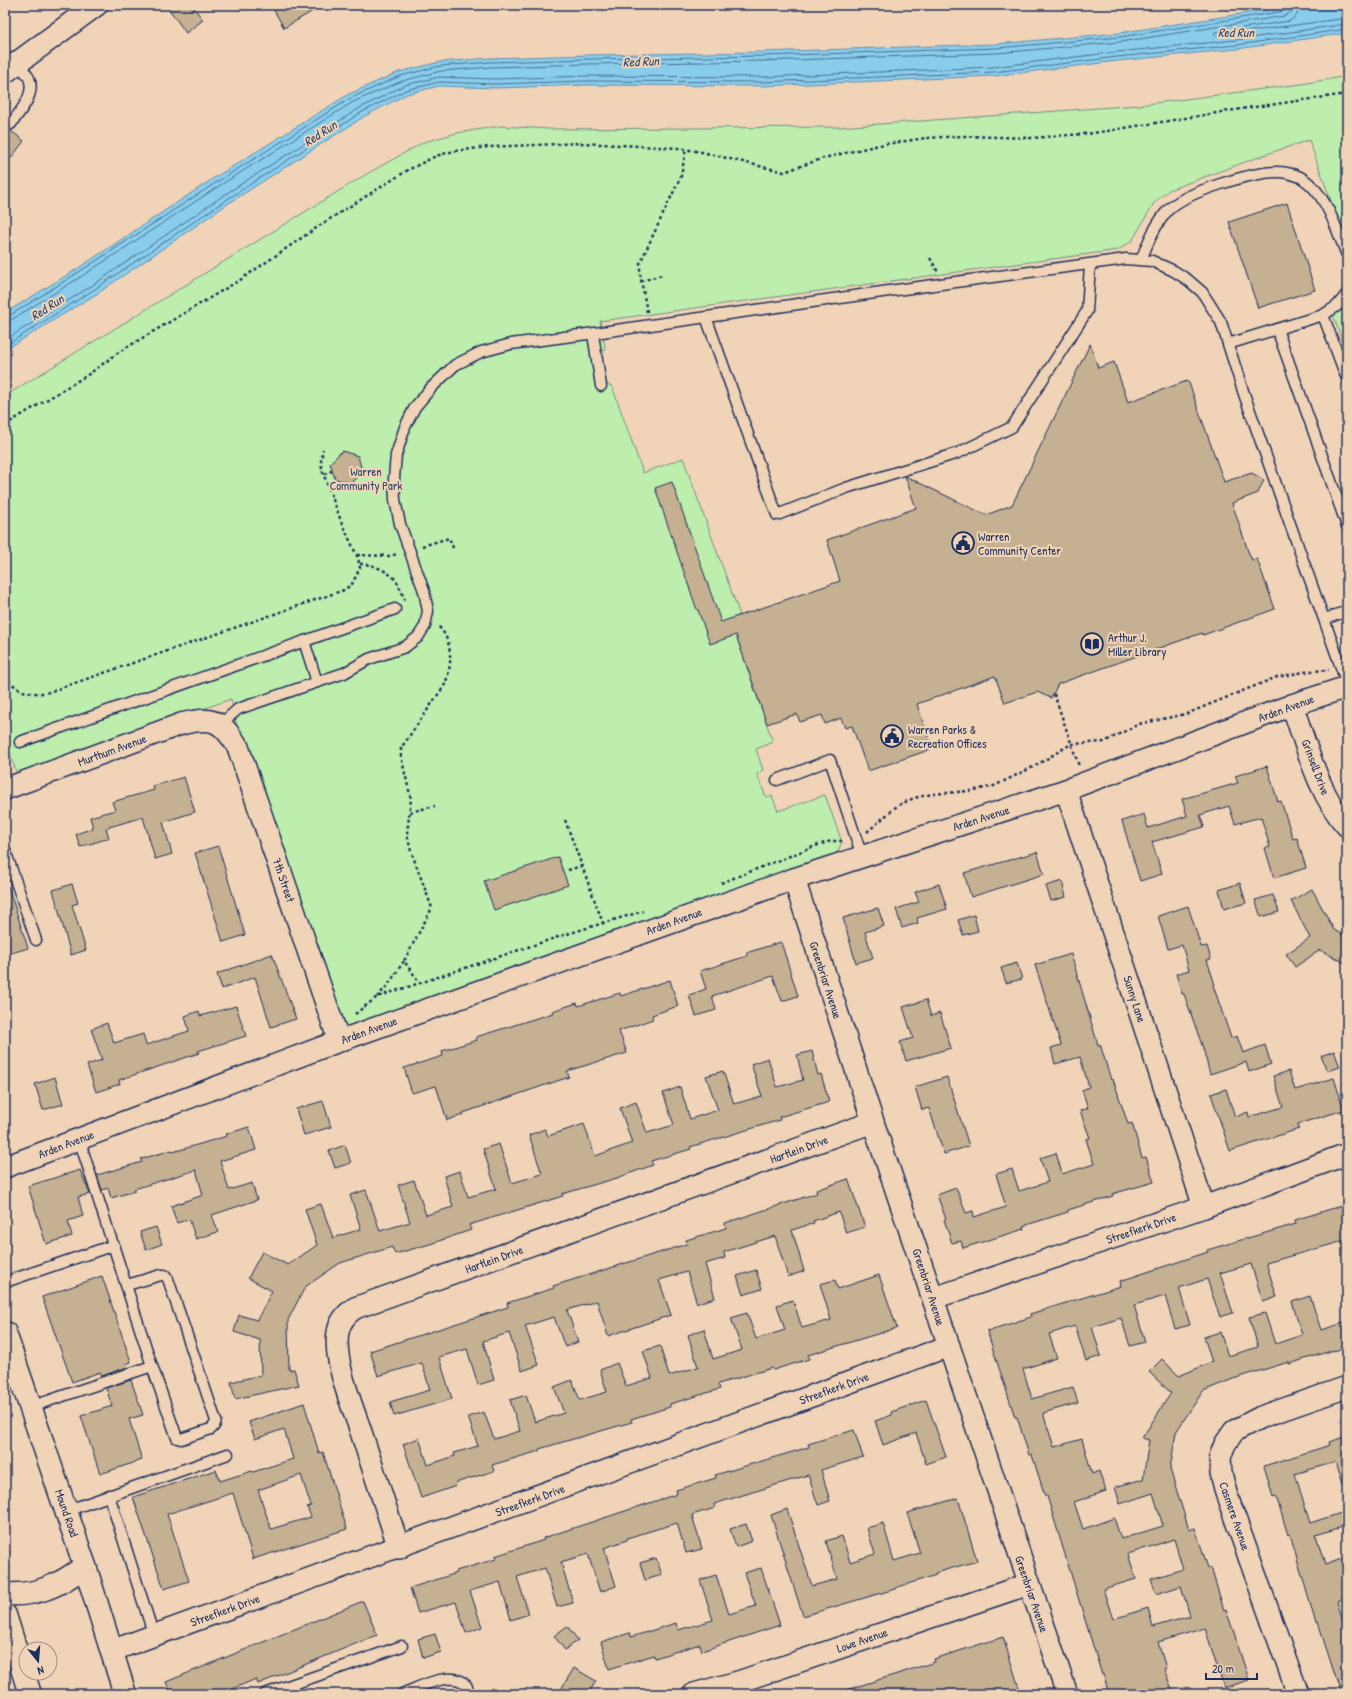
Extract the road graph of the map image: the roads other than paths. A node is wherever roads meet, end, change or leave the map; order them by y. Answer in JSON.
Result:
{"nodes":[{"id":1,"x":96,"y":5,"type":"edge"},
{"id":2,"x":11,"y":67,"type":"edge"},
{"id":3,"x":11,"y":124,"type":"dead end"},
{"id":4,"x":1347,"y":255,"type":"edge"},
{"id":5,"x":1141,"y":260,"type":"junction"},
{"id":6,"x":1090,"y":265,"type":"junction"},
{"id":7,"x":1347,"y":294,"type":"edge"},
{"id":8,"x":1324,"y":315,"type":"junction"},
{"id":9,"x":706,"y":317,"type":"junction"},
{"id":10,"x":1277,"y":329,"type":"junction"},
{"id":11,"x":593,"y":334,"type":"junction"},
{"id":12,"x":1228,"y":344,"type":"junction"},
{"id":13,"x":1347,"y":379,"type":"edge"},
{"id":14,"x":600,"y":386,"type":"dead end"},
{"id":15,"x":1347,"y":526,"type":"edge"},
{"id":16,"x":395,"y":609,"type":"dead end"},
{"id":17,"x":1347,"y":611,"type":"edge"},
{"id":18,"x":1325,"y":619,"type":"junction"},
{"id":19,"x":304,"y":641,"type":"junction"},
{"id":20,"x":1345,"y":679,"type":"edge"},
{"id":21,"x":317,"y":682,"type":"junction"},
{"id":22,"x":1292,"y":705,"type":"junction"},
{"id":23,"x":220,"y":724,"type":"junction"},
{"id":24,"x":20,"y":742,"type":"dead end"},
{"id":25,"x":777,"y":780,"type":"dead end"},
{"id":26,"x":5,"y":789,"type":"edge"},
{"id":27,"x":1066,"y":790,"type":"junction"},
{"id":28,"x":1347,"y":826,"type":"edge"},
{"id":29,"x":859,"y":847,"type":"junction"},
{"id":30,"x":5,"y":850,"type":"edge"},
{"id":31,"x":794,"y":879,"type":"junction"},
{"id":32,"x":36,"y":940,"type":"dead end"},
{"id":33,"x":339,"y":1041,"type":"junction"},
{"id":34,"x":873,"y":1122,"type":"junction"},
{"id":35,"x":79,"y":1139,"type":"junction"},
{"id":36,"x":1347,"y":1154,"type":"edge"},
{"id":37,"x":6,"y":1165,"type":"edge"},
{"id":38,"x":1204,"y":1207,"type":"junction"},
{"id":39,"x":114,"y":1245,"type":"junction"},
{"id":40,"x":5,"y":1282,"type":"edge"},
{"id":41,"x":127,"y":1285,"type":"junction"},
{"id":42,"x":934,"y":1298,"type":"junction"},
{"id":43,"x":5,"y":1333,"type":"edge"},
{"id":44,"x":949,"y":1346,"type":"junction"},
{"id":45,"x":152,"y":1366,"type":"junction"},
{"id":46,"x":1347,"y":1387,"type":"edge"},
{"id":47,"x":30,"y":1406,"type":"junction"},
{"id":48,"x":228,"y":1454,"type":"dead end"},
{"id":49,"x":109,"y":1495,"type":"junction"},
{"id":50,"x":66,"y":1511,"type":"junction"},
{"id":51,"x":399,"y":1548,"type":"junction"},
{"id":52,"x":85,"y":1566,"type":"junction"},
{"id":53,"x":1029,"y":1584,"type":"junction"},
{"id":54,"x":5,"y":1594,"type":"edge"},
{"id":55,"x":5,"y":1615,"type":"edge"},
{"id":56,"x":154,"y":1636,"type":"junction"},
{"id":57,"x":402,"y":1646,"type":"dead end"},
{"id":58,"x":111,"y":1651,"type":"junction"},
{"id":59,"x":30,"y":1694,"type":"edge"},
{"id":60,"x":125,"y":1694,"type":"edge"},
{"id":61,"x":265,"y":1694,"type":"edge"},
{"id":62,"x":402,"y":1694,"type":"edge"},
{"id":63,"x":469,"y":1694,"type":"edge"},
{"id":64,"x":694,"y":1694,"type":"edge"},
{"id":65,"x":1067,"y":1694,"type":"edge"},
{"id":66,"x":1298,"y":1694,"type":"edge"}],
"edges":[{"from":1,"to":2,"type":"main road"},
{"from":2,"to":3,"type":"lane"},
{"from":4,"to":5,"type":"lane"},
{"from":5,"to":6,"type":"lane"},
{"from":5,"to":12,"type":"lane"},
{"from":6,"to":9,"type":"lane"},
{"from":6,"to":9,"type":"lane"},
{"from":7,"to":8,"type":"lane"},
{"from":8,"to":10,"type":"lane"},
{"from":8,"to":13,"type":"lane"},
{"from":9,"to":11,"type":"lane"},
{"from":10,"to":12,"type":"lane"},
{"from":10,"to":15,"type":"lane"},
{"from":11,"to":14,"type":"lane"},
{"from":11,"to":21,"type":"lane"},
{"from":12,"to":18,"type":"lane"},
{"from":16,"to":19,"type":"lane"},
{"from":17,"to":18,"type":"lane"},
{"from":18,"to":20,"type":"lane"},
{"from":19,"to":21,"type":"lane"},
{"from":19,"to":24,"type":"lane"},
{"from":20,"to":22,"type":"street","name":"Arden Avenue"},
{"from":21,"to":23,"type":"lane"},
{"from":22,"to":27,"type":"street","name":"Arden Avenue"},
{"from":22,"to":28,"type":"street","name":"Grinsell Drive"},
{"from":23,"to":26,"type":"street","name":"Murthum Avenue"},
{"from":23,"to":33,"type":"street","name":"7th Street"},
{"from":25,"to":29,"type":"lane"},
{"from":27,"to":29,"type":"street","name":"Arden Avenue"},
{"from":27,"to":38,"type":"street","name":"Sunny Lane"},
{"from":29,"to":31,"type":"street","name":"Arden Avenue"},
{"from":30,"to":32,"type":"lane"},
{"from":31,"to":33,"type":"street","name":"Arden Avenue"},
{"from":31,"to":34,"type":"street","name":"Greenbriar Avenue"},
{"from":33,"to":35,"type":"street","name":"Arden Avenue"},
{"from":34,"to":42,"type":"street","name":"Greenbriar Avenue"},
{"from":34,"to":51,"type":"street","name":"Hartlein Drive"},
{"from":35,"to":37,"type":"street","name":"Arden Avenue"},
{"from":35,"to":39,"type":"lane"},
{"from":36,"to":38,"type":"street","name":"Streefkerk Drive"},
{"from":38,"to":42,"type":"street","name":"Streefkerk Drive"},
{"from":39,"to":40,"type":"lane"},
{"from":39,"to":41,"type":"lane"},
{"from":41,"to":45,"type":"lane"},
{"from":41,"to":45,"type":"lane"},
{"from":42,"to":44,"type":"street","name":"Greenbriar Avenue"},
{"from":43,"to":47,"type":"main road","name":"Mound Road"},
{"from":44,"to":51,"type":"street","name":"Streefkerk Drive"},
{"from":44,"to":53,"type":"street","name":"Greenbriar Avenue"},
{"from":45,"to":47,"type":"lane"},
{"from":46,"to":66,"type":"street","name":"Casmere Avenue"},
{"from":47,"to":50,"type":"main road","name":"Mound Road"},
{"from":48,"to":49,"type":"lane"},
{"from":49,"to":50,"type":"lane"},
{"from":49,"to":56,"type":"lane"},
{"from":50,"to":52,"type":"main road","name":"Mound Road"},
{"from":51,"to":56,"type":"street","name":"Streefkerk Drive"},
{"from":52,"to":54,"type":"main road"},
{"from":52,"to":58,"type":"main road","name":"Mound Road"},
{"from":53,"to":64,"type":"street","name":"Lowe Avenue"},
{"from":53,"to":65,"type":"street","name":"Greenbriar Avenue"},
{"from":55,"to":59,"type":"main road"},
{"from":56,"to":58,"type":"street","name":"Streefkerk Drive"},
{"from":57,"to":61,"type":"lane"},
{"from":58,"to":60,"type":"main road","name":"Mound Road"},
{"from":62,"to":63,"type":"lane"}]}
